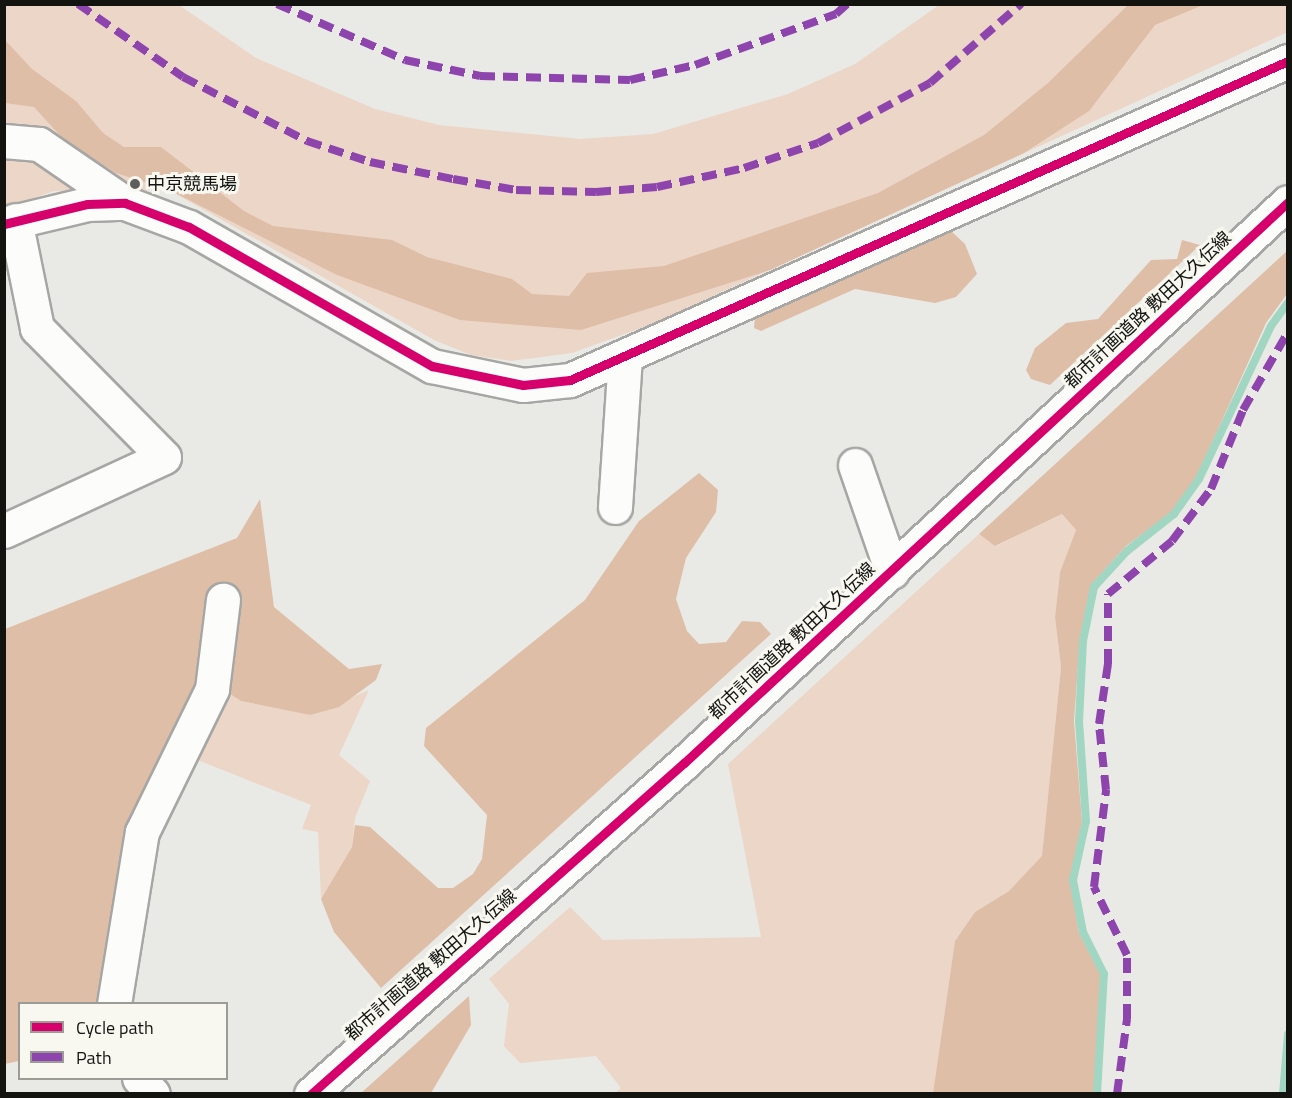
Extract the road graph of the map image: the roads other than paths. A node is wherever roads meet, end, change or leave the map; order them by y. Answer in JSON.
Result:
{"nodes":[{"id":1,"x":1287,"y":61,"type":"edge"},
{"id":2,"x":4,"y":141,"type":"edge"},
{"id":3,"x":1287,"y":202,"type":"edge"},
{"id":4,"x":125,"y":203,"type":"junction"},
{"id":5,"x":10,"y":222,"type":"edge"},
{"id":6,"x":625,"y":358,"type":"junction"},
{"id":7,"x":855,"y":465,"type":"dead end"},
{"id":8,"x":615,"y":507,"type":"dead end"},
{"id":9,"x":4,"y":531,"type":"edge"},
{"id":10,"x":892,"y":572,"type":"junction"},
{"id":11,"x":223,"y":600,"type":"dead end"},
{"id":12,"x":114,"y":1002,"type":"edge"},
{"id":13,"x":142,"y":1080,"type":"edge"},
{"id":14,"x":153,"y":1094,"type":"edge"},
{"id":15,"x":310,"y":1094,"type":"edge"}],
"edges":[{"from":1,"to":6,"type":"street"},
{"from":2,"to":4,"type":"street"},
{"from":3,"to":10,"type":"street","name":"都市計画道路 敷田大久伝線"},
{"from":4,"to":5,"type":"street"},
{"from":4,"to":6,"type":"street"},
{"from":5,"to":9,"type":"street"},
{"from":6,"to":8,"type":"street"},
{"from":7,"to":10,"type":"street"},
{"from":10,"to":15,"type":"street","name":"都市計画道路 敷田大久伝線"},
{"from":11,"to":12,"type":"street"},
{"from":13,"to":14,"type":"street"}]}
